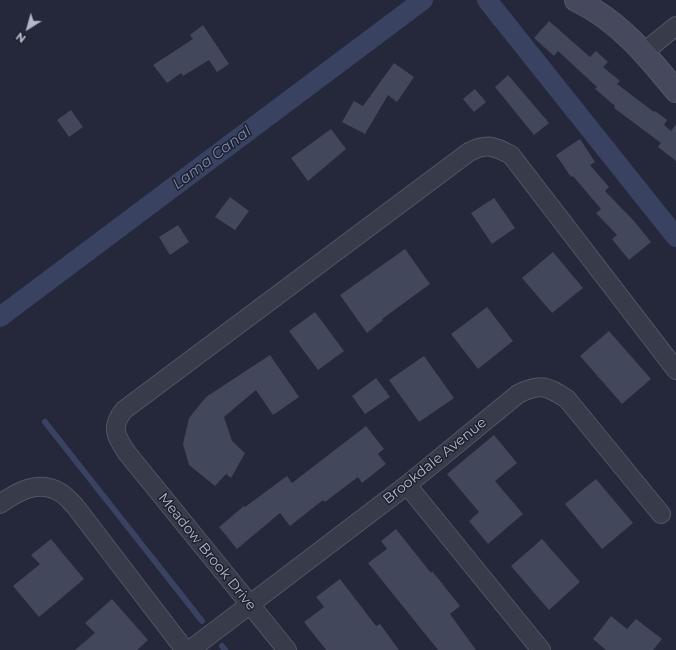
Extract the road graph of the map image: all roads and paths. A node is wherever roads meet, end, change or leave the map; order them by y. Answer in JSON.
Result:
{"nodes":[{"id":1,"x":576,"y":0,"type":"edge"},
{"id":2,"x":676,"y":26,"type":"edge"},
{"id":3,"x":644,"y":52,"type":"junction"},
{"id":4,"x":676,"y":91,"type":"edge"},
{"id":5,"x":676,"y":370,"type":"edge"},
{"id":6,"x":407,"y":485,"type":"junction"},
{"id":7,"x":0,"y":504,"type":"edge"},
{"id":8,"x":661,"y":514,"type":"dead end"},
{"id":9,"x":250,"y":605,"type":"junction"},
{"id":10,"x":185,"y":650,"type":"edge"},
{"id":11,"x":190,"y":650,"type":"edge"},
{"id":12,"x":287,"y":650,"type":"edge"},
{"id":13,"x":541,"y":650,"type":"edge"}],
"edges":[{"from":1,"to":3,"type":"street"},
{"from":2,"to":3,"type":"street"},
{"from":3,"to":4,"type":"street"},
{"from":5,"to":9,"type":"street","name":"Meadow Brook Drive"},
{"from":6,"to":8,"type":"street","name":"Brookdale Avenue"},
{"from":6,"to":9,"type":"street","name":"Brookdale Avenue"},
{"from":6,"to":13,"type":"street"},
{"from":7,"to":10,"type":"street"},
{"from":9,"to":11,"type":"street","name":"Brookdale Avenue"},
{"from":9,"to":12,"type":"street","name":"Meadow Brook Drive"}]}
